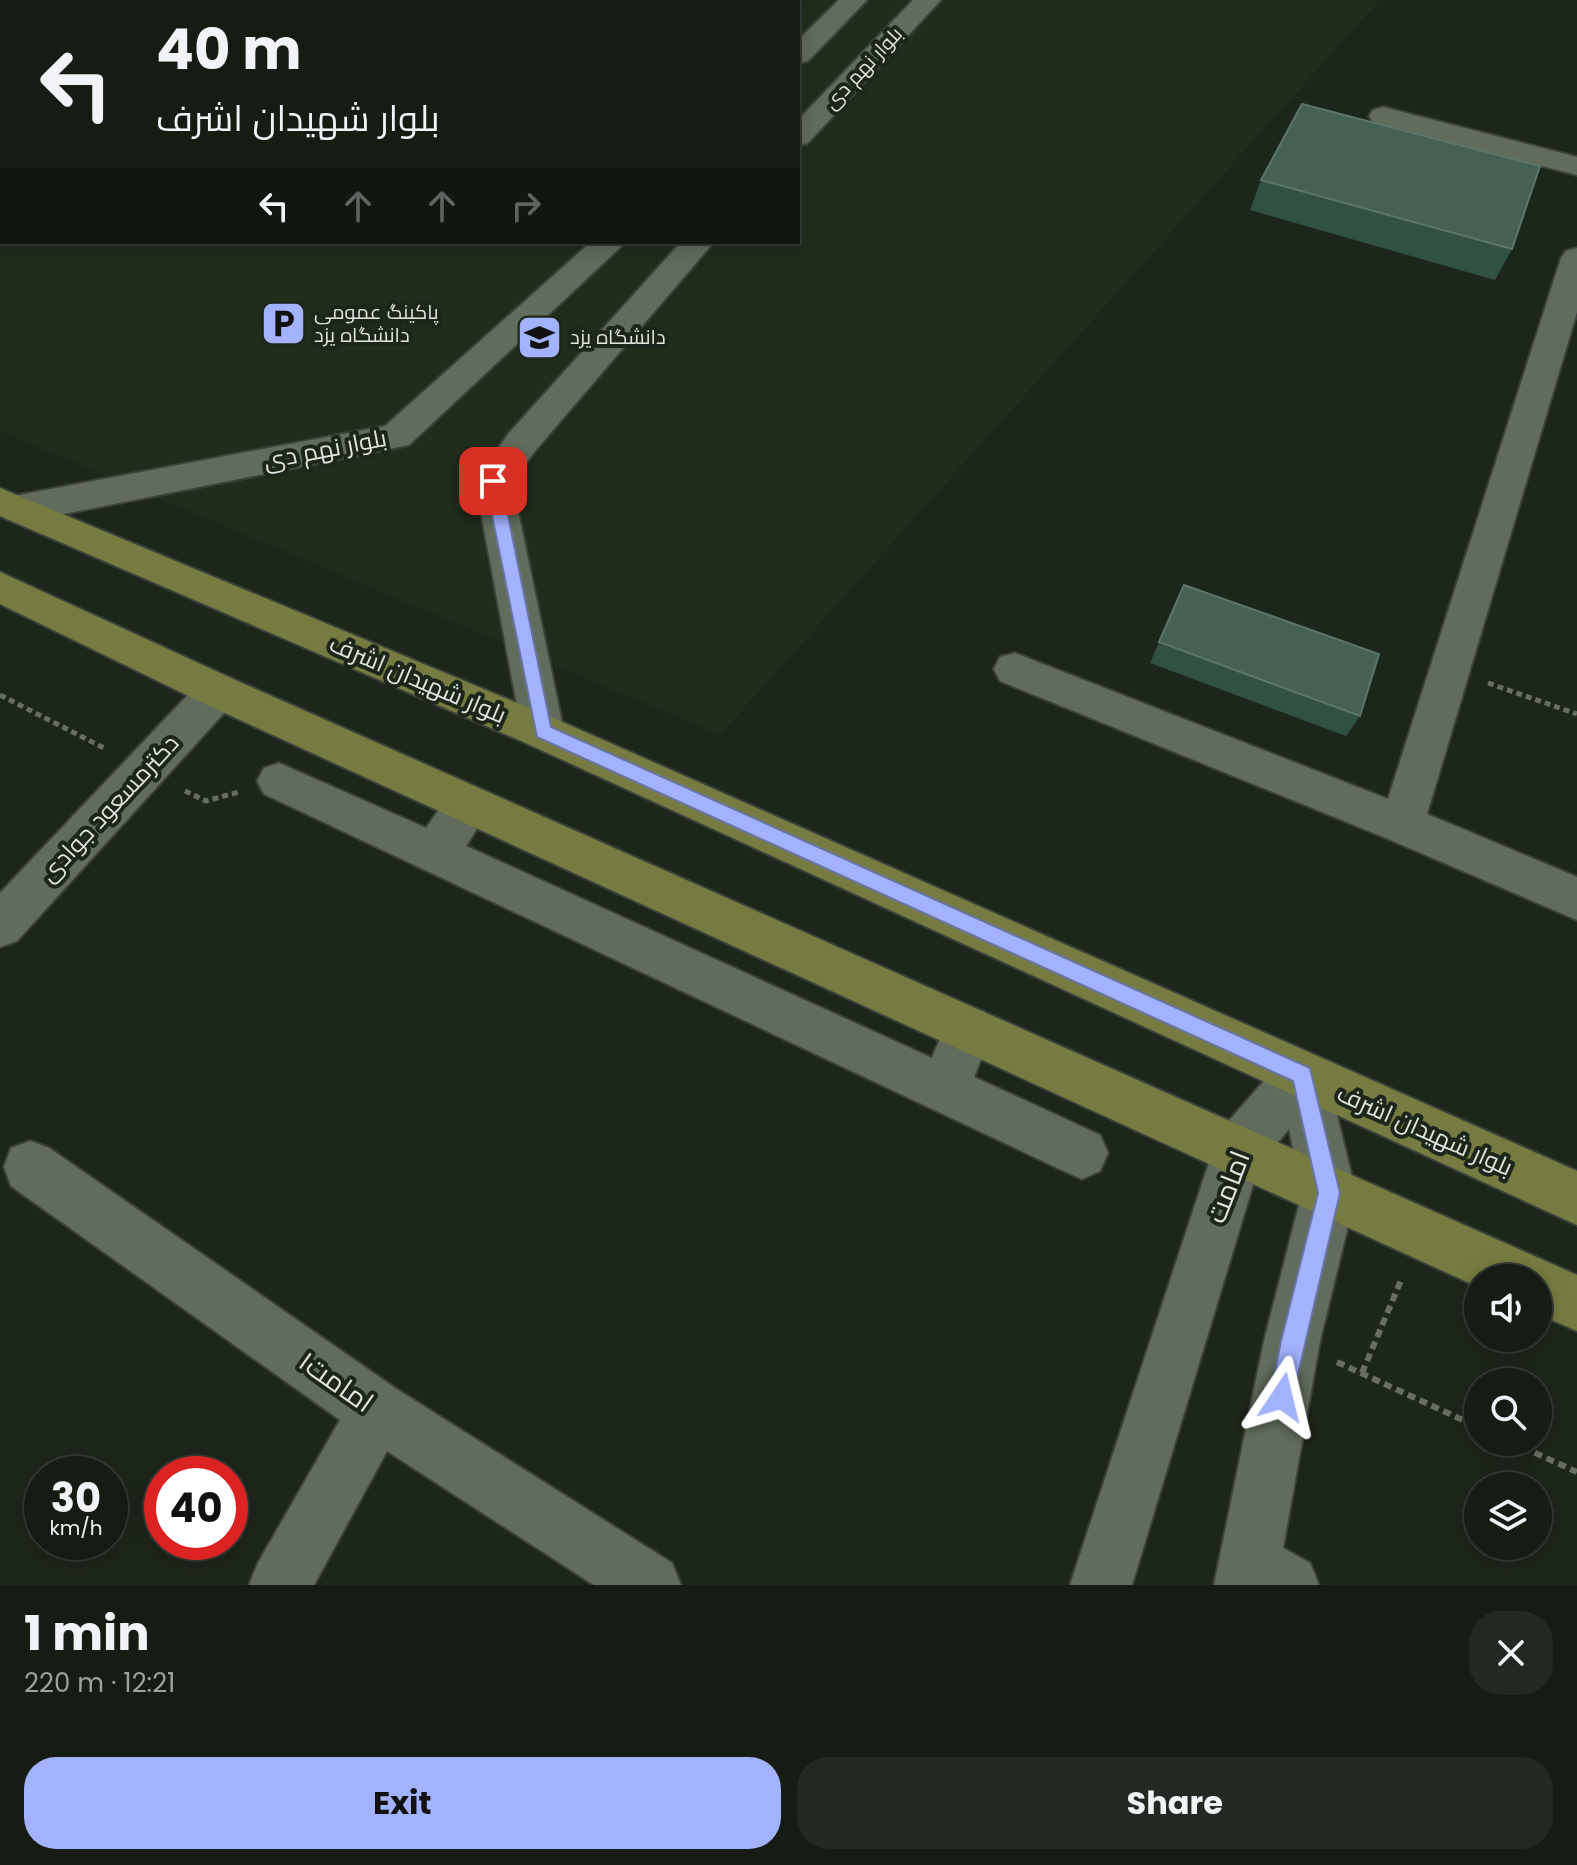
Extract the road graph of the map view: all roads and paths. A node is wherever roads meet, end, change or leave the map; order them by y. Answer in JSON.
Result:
{"nodes":[{"id":1,"x":854,"y":0,"type":"edge"},
{"id":2,"x":928,"y":0,"type":"edge"},
{"id":3,"x":800,"y":53,"type":"edge"},
{"id":4,"x":1383,"y":116,"type":"dead end"},
{"id":5,"x":800,"y":135,"type":"edge"},
{"id":6,"x":1577,"y":166,"type":"edge"},
{"id":7,"x":640,"y":249,"type":"edge"},
{"id":8,"x":1577,"y":258,"type":"edge"},
{"id":9,"x":10,"y":505,"type":"edge"},
{"id":10,"x":0,"y":587,"type":"edge"},
{"id":11,"x":1015,"y":669,"type":"dead end"},
{"id":12,"x":1450,"y":670,"type":"junction"},
{"id":13,"x":218,"y":691,"type":"junction"},
{"id":14,"x":1577,"y":714,"type":"edge"},
{"id":15,"x":543,"y":732,"type":"junction"},
{"id":16,"x":279,"y":781,"type":"dead end"},
{"id":17,"x":470,"y":805,"type":"junction"},
{"id":18,"x":1402,"y":824,"type":"junction"},
{"id":19,"x":434,"y":853,"type":"junction"},
{"id":20,"x":1577,"y":899,"type":"edge"},
{"id":21,"x":0,"y":926,"type":"edge"},
{"id":22,"x":968,"y":1029,"type":"junction"},
{"id":23,"x":1302,"y":1075,"type":"junction"},
{"id":24,"x":944,"y":1090,"type":"junction"},
{"id":25,"x":1237,"y":1150,"type":"junction"},
{"id":26,"x":1082,"y":1153,"type":"dead end"},
{"id":27,"x":30,"y":1167,"type":"dead end"},
{"id":28,"x":1329,"y":1193,"type":"junction"},
{"id":29,"x":1577,"y":1198,"type":"edge"},
{"id":30,"x":1489,"y":1264,"type":"edge"},
{"id":31,"x":1410,"y":1274,"type":"dead end"},
{"id":32,"x":1552,"y":1292,"type":"edge"},
{"id":33,"x":1577,"y":1303,"type":"edge"},
{"id":34,"x":1292,"y":1341,"type":"junction"},
{"id":35,"x":1362,"y":1373,"type":"junction"},
{"id":36,"x":377,"y":1411,"type":"junction"},
{"id":37,"x":1464,"y":1420,"type":"edge"},
{"id":38,"x":1542,"y":1456,"type":"edge"},
{"id":39,"x":1577,"y":1472,"type":"edge"},
{"id":40,"x":1261,"y":1578,"type":"edge"},
{"id":41,"x":280,"y":1585,"type":"edge"},
{"id":42,"x":650,"y":1585,"type":"edge"},
{"id":43,"x":1101,"y":1585,"type":"edge"}],
"edges":[{"from":1,"to":3,"type":"street"},
{"from":2,"to":5,"type":"street","name":"بلوار نهم دی"},
{"from":4,"to":6,"type":"street"},
{"from":7,"to":9,"type":"street","name":"بلوار نهم دی"},
{"from":7,"to":15,"type":"street","name":"بلوار نهم دی"},
{"from":8,"to":12,"type":"street"},
{"from":9,"to":15,"type":"main road","name":"بلوار شهیدان اشرف"},
{"from":10,"to":13,"type":"main road"},
{"from":11,"to":18,"type":"street"},
{"from":12,"to":14,"type":"path"},
{"from":12,"to":18,"type":"street"},
{"from":13,"to":17,"type":"main road"},
{"from":13,"to":21,"type":"street","name":"دکترمسعود جوادی"},
{"from":15,"to":23,"type":"main road","name":"بلوار شهیدان اشرف"},
{"from":16,"to":19,"type":"street"},
{"from":17,"to":19,"type":"street"},
{"from":17,"to":22,"type":"main road"},
{"from":18,"to":20,"type":"street"},
{"from":19,"to":24,"type":"street"},
{"from":22,"to":24,"type":"street"},
{"from":22,"to":25,"type":"main road"},
{"from":23,"to":25,"type":"street","name":"امامت"},
{"from":23,"to":28,"type":"street"},
{"from":23,"to":29,"type":"main road","name":"بلوار شهیدان اشرف"},
{"from":24,"to":26,"type":"street"},
{"from":25,"to":28,"type":"main road"},
{"from":25,"to":43,"type":"street","name":"امامت"},
{"from":27,"to":36,"type":"street","name":"امامت۱"},
{"from":28,"to":30,"type":"main road"},
{"from":28,"to":34,"type":"street"},
{"from":31,"to":35,"type":"path"},
{"from":32,"to":33,"type":"main road"},
{"from":34,"to":35,"type":"path"},
{"from":34,"to":40,"type":"street"},
{"from":35,"to":37,"type":"path"},
{"from":36,"to":41,"type":"street"},
{"from":36,"to":42,"type":"street","name":"امامت۱"},
{"from":38,"to":39,"type":"path"}]}
